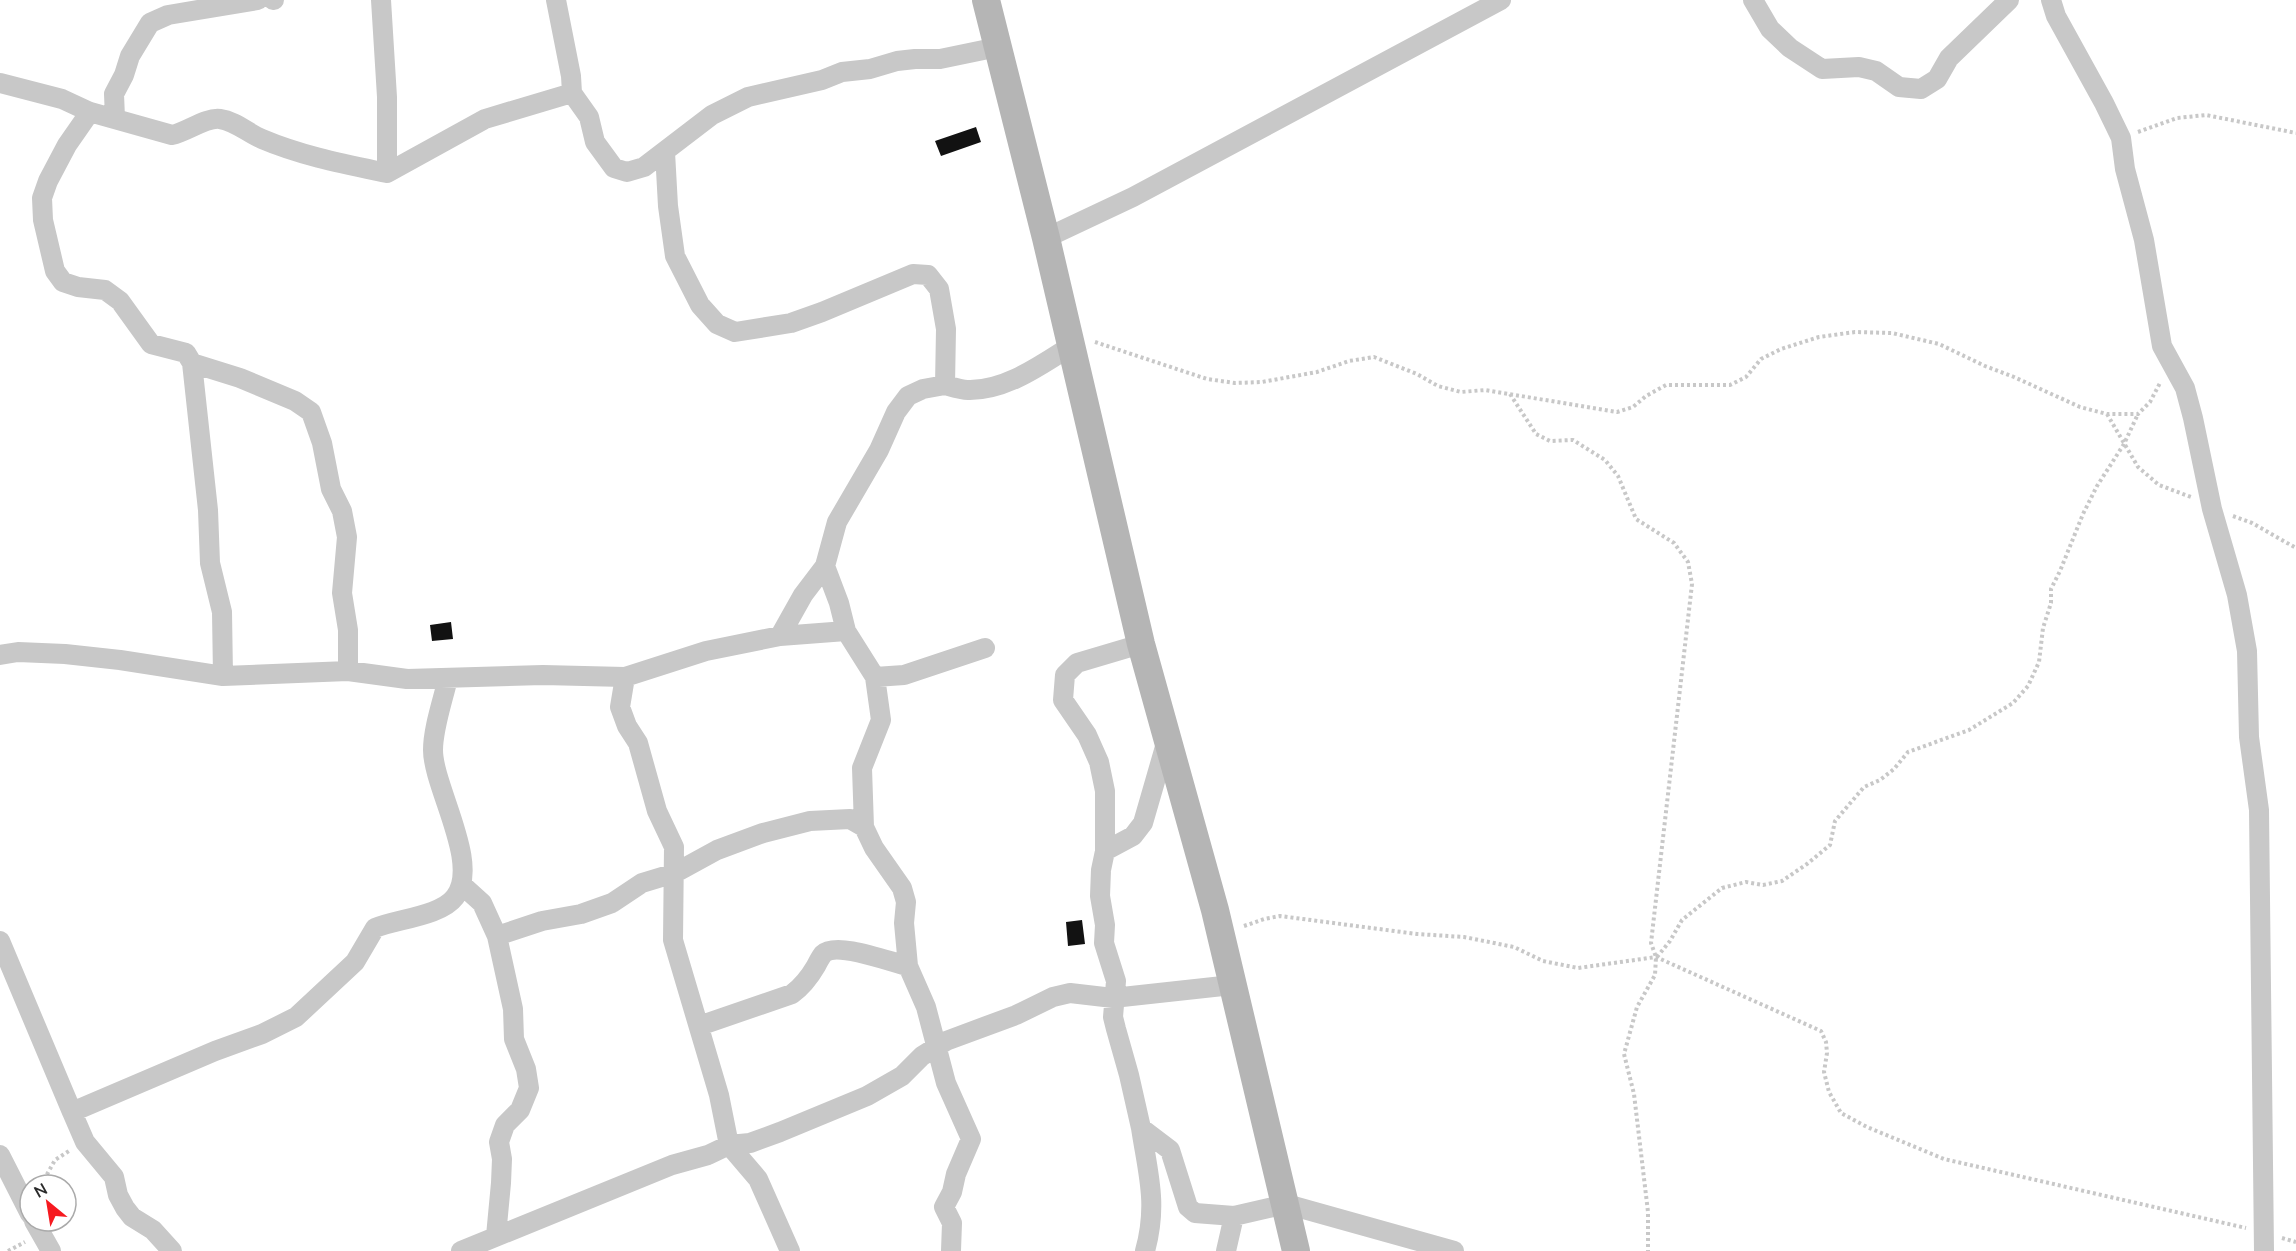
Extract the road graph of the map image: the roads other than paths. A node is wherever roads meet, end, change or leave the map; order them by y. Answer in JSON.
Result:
{"nodes":[{"id":1,"x":258,"y":0,"type":"edge"},
{"id":2,"x":381,"y":0,"type":"edge"},
{"id":3,"x":556,"y":0,"type":"edge"},
{"id":4,"x":986,"y":0,"type":"edge"},
{"id":5,"x":1501,"y":0,"type":"edge"},
{"id":6,"x":1753,"y":0,"type":"edge"},
{"id":7,"x":2009,"y":0,"type":"edge"},
{"id":8,"x":2051,"y":0,"type":"edge"},
{"id":9,"x":998,"y":46,"type":"junction"},
{"id":10,"x":0,"y":83,"type":"edge"},
{"id":11,"x":572,"y":93,"type":"junction"},
{"id":12,"x":90,"y":112,"type":"junction"},
{"id":13,"x":115,"y":118,"type":"junction"},
{"id":14,"x":665,"y":152,"type":"junction"},
{"id":15,"x":387,"y":173,"type":"junction"},
{"id":16,"x":1046,"y":238,"type":"junction"},
{"id":17,"x":1071,"y":346,"type":"junction"},
{"id":18,"x":192,"y":363,"type":"junction"},
{"id":19,"x":945,"y":385,"type":"junction"},
{"id":20,"x":825,"y":566,"type":"junction"},
{"id":21,"x":846,"y":631,"type":"junction"},
{"id":22,"x":780,"y":636,"type":"junction"},
{"id":23,"x":1141,"y":644,"type":"junction"},
{"id":24,"x":985,"y":648,"type":"dead end"},
{"id":25,"x":0,"y":655,"type":"edge"},
{"id":26,"x":348,"y":671,"type":"junction"},
{"id":27,"x":223,"y":676,"type":"junction"},
{"id":28,"x":625,"y":676,"type":"junction"},
{"id":29,"x":875,"y":677,"type":"junction"},
{"id":30,"x":448,"y":678,"type":"junction"},
{"id":31,"x":1168,"y":736,"type":"junction"},
{"id":32,"x":864,"y":827,"type":"junction"},
{"id":33,"x":1105,"y":851,"type":"junction"},
{"id":34,"x":675,"y":873,"type":"junction"},
{"id":35,"x":461,"y":884,"type":"junction"},
{"id":36,"x":497,"y":936,"type":"junction"},
{"id":37,"x":0,"y":941,"type":"edge"},
{"id":38,"x":908,"y":966,"type":"junction"},
{"id":39,"x":1232,"y":985,"type":"junction"},
{"id":40,"x":1113,"y":998,"type":"junction"},
{"id":41,"x":699,"y":1026,"type":"junction"},
{"id":42,"x":936,"y":1047,"type":"junction"},
{"id":43,"x":72,"y":1112,"type":"junction"},
{"id":44,"x":1141,"y":1128,"type":"junction"},
{"id":45,"x":729,"y":1145,"type":"junction"},
{"id":46,"x":0,"y":1155,"type":"edge"},
{"id":47,"x":18,"y":1190,"type":"edge"},
{"id":48,"x":1286,"y":1204,"type":"junction"},
{"id":49,"x":1234,"y":1216,"type":"junction"},
{"id":50,"x":41,"y":1233,"type":"edge"},
{"id":51,"x":496,"y":1236,"type":"junction"},
{"id":52,"x":2264,"y":1242,"type":"edge"},
{"id":53,"x":51,"y":1251,"type":"edge"},
{"id":54,"x":172,"y":1251,"type":"edge"},
{"id":55,"x":460,"y":1251,"type":"edge"},
{"id":56,"x":790,"y":1251,"type":"edge"},
{"id":57,"x":951,"y":1251,"type":"edge"},
{"id":58,"x":1145,"y":1251,"type":"edge"},
{"id":59,"x":1226,"y":1251,"type":"edge"},
{"id":60,"x":1296,"y":1251,"type":"edge"},
{"id":61,"x":1454,"y":1251,"type":"edge"}],
"edges":[{"from":1,"to":13,"type":"street"},
{"from":2,"to":15,"type":"street"},
{"from":3,"to":11,"type":"street"},
{"from":4,"to":9,"type":"main road"},
{"from":5,"to":16,"type":"street"},
{"from":6,"to":7,"type":"street"},
{"from":8,"to":52,"type":"street"},
{"from":9,"to":14,"type":"street"},
{"from":9,"to":16,"type":"main road"},
{"from":10,"to":12,"type":"street"},
{"from":11,"to":14,"type":"street"},
{"from":11,"to":15,"type":"street"},
{"from":12,"to":13,"type":"street"},
{"from":12,"to":18,"type":"street"},
{"from":13,"to":15,"type":"street"},
{"from":14,"to":19,"type":"street"},
{"from":16,"to":17,"type":"main road"},
{"from":17,"to":19,"type":"street"},
{"from":17,"to":23,"type":"main road"},
{"from":18,"to":26,"type":"street"},
{"from":18,"to":27,"type":"street"},
{"from":19,"to":20,"type":"street"},
{"from":20,"to":21,"type":"street"},
{"from":20,"to":22,"type":"street"},
{"from":21,"to":22,"type":"street"},
{"from":21,"to":29,"type":"street"},
{"from":22,"to":28,"type":"street"},
{"from":23,"to":31,"type":"main road"},
{"from":23,"to":33,"type":"street"},
{"from":24,"to":29,"type":"street"},
{"from":25,"to":27,"type":"street"},
{"from":26,"to":27,"type":"street"},
{"from":26,"to":30,"type":"street"},
{"from":28,"to":30,"type":"street"},
{"from":28,"to":34,"type":"street"},
{"from":29,"to":32,"type":"street"},
{"from":30,"to":35,"type":"street"},
{"from":31,"to":33,"type":"street"},
{"from":31,"to":39,"type":"main road"},
{"from":32,"to":34,"type":"street"},
{"from":32,"to":38,"type":"street"},
{"from":33,"to":40,"type":"street"},
{"from":34,"to":36,"type":"street"},
{"from":34,"to":41,"type":"street"},
{"from":35,"to":36,"type":"street"},
{"from":35,"to":43,"type":"street"},
{"from":36,"to":51,"type":"street"},
{"from":37,"to":43,"type":"street"},
{"from":38,"to":41,"type":"street"},
{"from":38,"to":42,"type":"street"},
{"from":39,"to":40,"type":"street"},
{"from":39,"to":48,"type":"main road"},
{"from":40,"to":42,"type":"street"},
{"from":40,"to":44,"type":"street"},
{"from":41,"to":45,"type":"street"},
{"from":42,"to":45,"type":"street"},
{"from":42,"to":57,"type":"street"},
{"from":43,"to":54,"type":"street"},
{"from":44,"to":49,"type":"street"},
{"from":44,"to":58,"type":"street"},
{"from":45,"to":51,"type":"street"},
{"from":45,"to":56,"type":"street"},
{"from":46,"to":47,"type":"street"},
{"from":48,"to":49,"type":"street"},
{"from":48,"to":60,"type":"main road"},
{"from":48,"to":61,"type":"street"},
{"from":49,"to":59,"type":"street"},
{"from":50,"to":53,"type":"street"},
{"from":51,"to":55,"type":"street"}]}
